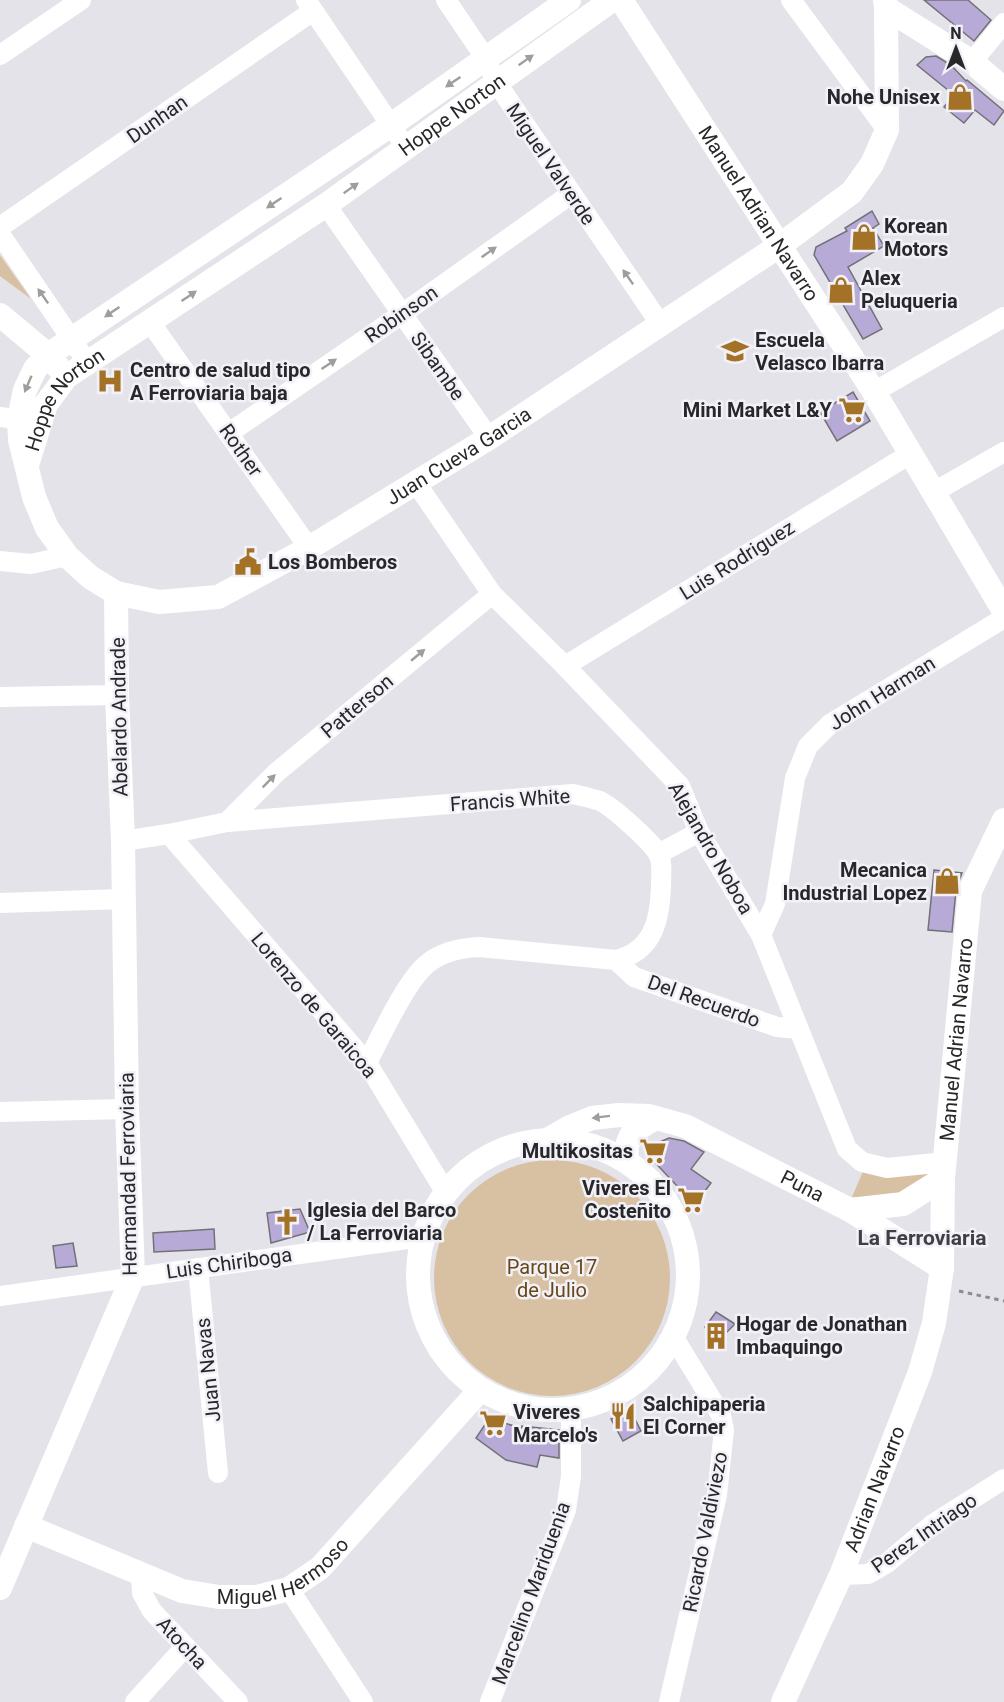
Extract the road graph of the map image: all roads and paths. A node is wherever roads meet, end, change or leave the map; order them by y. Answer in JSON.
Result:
{"nodes":[{"id":1,"x":81,"y":0,"type":"edge"},
{"id":2,"x":446,"y":0,"type":"edge"},
{"id":3,"x":569,"y":0,"type":"edge"},
{"id":4,"x":612,"y":0,"type":"edge"},
{"id":5,"x":621,"y":0,"type":"edge"},
{"id":6,"x":791,"y":0,"type":"edge"},
{"id":7,"x":885,"y":4,"type":"edge"},
{"id":8,"x":309,"y":5,"type":"edge"},
{"id":9,"x":1004,"y":23,"type":"edge"},
{"id":10,"x":0,"y":55,"type":"edge"},
{"id":11,"x":486,"y":59,"type":"junction"},
{"id":12,"x":972,"y":62,"type":"junction"},
{"id":13,"x":496,"y":82,"type":"junction"},
{"id":14,"x":1004,"y":89,"type":"edge"},
{"id":15,"x":391,"y":125,"type":"junction"},
{"id":16,"x":888,"y":130,"type":"junction"},
{"id":17,"x":407,"y":149,"type":"junction"},
{"id":18,"x":571,"y":194,"type":"junction"},
{"id":19,"x":326,"y":205,"type":"junction"},
{"id":20,"x":0,"y":227,"type":"edge"},
{"id":21,"x":0,"y":234,"type":"edge"},
{"id":22,"x":779,"y":246,"type":"junction"},
{"id":23,"x":402,"y":314,"type":"junction"},
{"id":24,"x":0,"y":315,"type":"edge"},
{"id":25,"x":1004,"y":317,"type":"edge"},
{"id":26,"x":150,"y":322,"type":"junction"},
{"id":27,"x":661,"y":325,"type":"junction"},
{"id":28,"x":72,"y":338,"type":"junction"},
{"id":29,"x":48,"y":355,"type":"junction"},
{"id":30,"x":87,"y":362,"type":"junction"},
{"id":31,"x":66,"y":377,"type":"junction"},
{"id":32,"x":874,"y":392,"type":"junction"},
{"id":33,"x":19,"y":419,"type":"edge"},
{"id":34,"x":229,"y":433,"type":"junction"},
{"id":35,"x":489,"y":438,"type":"junction"},
{"id":36,"x":1004,"y":452,"type":"edge"},
{"id":37,"x":910,"y":454,"type":"junction"},
{"id":38,"x":27,"y":464,"type":"joint"},
{"id":39,"x":416,"y":483,"type":"junction"},
{"id":40,"x":934,"y":492,"type":"junction"},
{"id":41,"x":309,"y":548,"type":"junction"},
{"id":42,"x":67,"y":556,"type":"junction"},
{"id":43,"x":0,"y":561,"type":"edge"},
{"id":44,"x":116,"y":593,"type":"junction"},
{"id":45,"x":492,"y":594,"type":"junction"},
{"id":46,"x":1004,"y":611,"type":"edge"},
{"id":47,"x":1004,"y":618,"type":"edge"},
{"id":48,"x":565,"y":666,"type":"junction"},
{"id":49,"x":117,"y":695,"type":"junction"},
{"id":50,"x":0,"y":697,"type":"edge"},
{"id":51,"x":1004,"y":820,"type":"edge"},
{"id":52,"x":227,"y":822,"type":"junction"},
{"id":53,"x":699,"y":832,"type":"junction"},
{"id":54,"x":169,"y":834,"type":"junction"},
{"id":55,"x":123,"y":841,"type":"junction"},
{"id":56,"x":658,"y":854,"type":"junction"},
{"id":57,"x":123,"y":899,"type":"junction"},
{"id":58,"x":0,"y":903,"type":"edge"},
{"id":59,"x":761,"y":935,"type":"junction"},
{"id":60,"x":616,"y":960,"type":"junction"},
{"id":61,"x":798,"y":1029,"type":"junction"},
{"id":62,"x":367,"y":1063,"type":"junction"},
{"id":63,"x":127,"y":1109,"type":"junction"},
{"id":64,"x":0,"y":1112,"type":"edge"},
{"id":65,"x":656,"y":1118,"type":"junction"},
{"id":66,"x":551,"y":1138,"type":"junction"},
{"id":67,"x":627,"y":1162,"type":"junction"},
{"id":68,"x":944,"y":1170,"type":"junction"},
{"id":69,"x":443,"y":1188,"type":"junction"},
{"id":70,"x":849,"y":1210,"type":"junction"},
{"id":71,"x":422,"y":1237,"type":"junction"},
{"id":72,"x":198,"y":1268,"type":"junction"},
{"id":73,"x":133,"y":1276,"type":"junction"},
{"id":74,"x":941,"y":1278,"type":"junction"},
{"id":75,"x":0,"y":1296,"type":"edge"},
{"id":76,"x":1004,"y":1301,"type":"edge"},
{"id":77,"x":674,"y":1338,"type":"junction"},
{"id":78,"x":480,"y":1390,"type":"junction"},
{"id":79,"x":571,"y":1410,"type":"junction"},
{"id":80,"x":218,"y":1473,"type":"dead end"},
{"id":81,"x":1004,"y":1479,"type":"edge"},
{"id":82,"x":26,"y":1526,"type":"junction"},
{"id":83,"x":141,"y":1575,"type":"junction"},
{"id":84,"x":841,"y":1575,"type":"junction"},
{"id":85,"x":0,"y":1588,"type":"edge"},
{"id":86,"x":289,"y":1589,"type":"junction"},
{"id":87,"x":185,"y":1647,"type":"junction"},
{"id":88,"x":135,"y":1702,"type":"edge"},
{"id":89,"x":238,"y":1702,"type":"edge"},
{"id":90,"x":363,"y":1702,"type":"edge"},
{"id":91,"x":490,"y":1702,"type":"edge"},
{"id":92,"x":669,"y":1702,"type":"edge"},
{"id":93,"x":783,"y":1702,"type":"edge"}],
"edges":[{"from":1,"to":10,"type":"street"},
{"from":2,"to":11,"type":"street","name":"Miguel Valverde"},
{"from":3,"to":11,"type":"street","name":"Hoppe Norton"},
{"from":13,"to":4,"type":"street","name":"Hoppe Norton","one_way":true},
{"from":5,"to":22,"type":"street","name":"Manuel Adrian Navarro"},
{"from":6,"to":16,"type":"street"},
{"from":7,"to":12,"type":"street"},
{"from":7,"to":16,"type":"street"},
{"from":8,"to":15,"type":"street"},
{"from":8,"to":20,"type":"street","name":"Dunhan"},
{"from":9,"to":12,"type":"street"},
{"from":11,"to":13,"type":"street","name":"Miguel Valverde"},
{"from":11,"to":15,"type":"street","name":"Hoppe Norton","one_way":true},
{"from":12,"to":14,"type":"street"},
{"from":13,"to":17,"type":"street","name":"Hoppe Norton"},
{"from":13,"to":18,"type":"street","name":"Miguel Valverde"},
{"from":15,"to":17,"type":"street"},
{"from":15,"to":28,"type":"street","name":"Hoppe Norton","one_way":true},
{"from":16,"to":22,"type":"street","name":"Juan Cueva Garcia"},
{"from":19,"to":17,"type":"street","name":"Hoppe Norton","one_way":true},
{"from":23,"to":18,"type":"street","name":"Robinson","one_way":true},
{"from":27,"to":18,"type":"street","name":"Miguel Valverde","one_way":true},
{"from":19,"to":23,"type":"street","name":"Sibambe"},
{"from":26,"to":19,"type":"street","name":"Hoppe Norton","one_way":true},
{"from":28,"to":21,"type":"street","one_way":true},
{"from":22,"to":27,"type":"street","name":"Juan Cueva Garcia"},
{"from":22,"to":32,"type":"street","name":"Manuel Adrian Navarro"},
{"from":34,"to":23,"type":"street","name":"Robinson","one_way":true},
{"from":23,"to":35,"type":"street","name":"Sibambe"},
{"from":24,"to":29,"type":"street"},
{"from":25,"to":32,"type":"street"},
{"from":26,"to":30,"type":"street","name":"Hoppe Norton"},
{"from":26,"to":34,"type":"street","name":"Rother"},
{"from":27,"to":35,"type":"street","name":"Juan Cueva Garcia"},
{"from":28,"to":29,"type":"street","name":"Hoppe Norton"},
{"from":28,"to":30,"type":"street"},
{"from":29,"to":31,"type":"street"},
{"from":29,"to":33,"type":"street","name":"Hoppe Norton","one_way":true},
{"from":30,"to":31,"type":"street","name":"Hoppe Norton"},
{"from":31,"to":33,"type":"street","name":"Hoppe Norton"},
{"from":32,"to":37,"type":"street","name":"Manuel Adrian Navarro"},
{"from":33,"to":38,"type":"street","name":"Hoppe Norton"},
{"from":34,"to":41,"type":"street","name":"Rother"},
{"from":35,"to":39,"type":"street","name":"Juan Cueva Garcia"},
{"from":36,"to":40,"type":"street"},
{"from":37,"to":40,"type":"street","name":"Manuel Adrian Navarro"},
{"from":37,"to":48,"type":"street","name":"Luis Rodriguez"},
{"from":38,"to":42,"type":"street","name":"Juan Cueva Garcia"},
{"from":39,"to":41,"type":"street","name":"Juan Cueva Garcia"},
{"from":39,"to":45,"type":"street","name":"Alejandro Noboa"},
{"from":40,"to":46,"type":"street","name":"Manuel Adrian Navarro"},
{"from":41,"to":44,"type":"street","name":"Juan Cueva Garcia"},
{"from":42,"to":43,"type":"street"},
{"from":42,"to":44,"type":"street","name":"Juan Cueva Garcia"},
{"from":44,"to":49,"type":"street","name":"Abelardo Andrade"},
{"from":45,"to":48,"type":"street","name":"Alejandro Noboa"},
{"from":52,"to":45,"type":"street","name":"Patterson","one_way":true},
{"from":47,"to":59,"type":"street","name":"John Harman"},
{"from":48,"to":53,"type":"street","name":"Alejandro Noboa"},
{"from":49,"to":50,"type":"street"},
{"from":49,"to":55,"type":"street","name":"Abelardo Andrade"},
{"from":51,"to":68,"type":"street","name":"Manuel Adrian Navarro"},
{"from":52,"to":54,"type":"street","name":"Francis White"},
{"from":52,"to":56,"type":"street","name":"Francis White"},
{"from":53,"to":56,"type":"street"},
{"from":53,"to":59,"type":"street","name":"Alejandro Noboa"},
{"from":54,"to":55,"type":"street","name":"Francis White"},
{"from":54,"to":62,"type":"street","name":"Lorenzo de Garaicoa"},
{"from":55,"to":57,"type":"street","name":"Hermandad Ferroviaria"},
{"from":56,"to":60,"type":"street"},
{"from":57,"to":58,"type":"street"},
{"from":57,"to":63,"type":"street","name":"Hermandad Ferroviaria"},
{"from":59,"to":61,"type":"street","name":"Alejandro Noboa"},
{"from":60,"to":61,"type":"street","name":"Del Recuerdo"},
{"from":60,"to":62,"type":"street"},
{"from":61,"to":68,"type":"street","name":"Alejandro Noboa"},
{"from":62,"to":69,"type":"street","name":"Lorenzo de Garaicoa"},
{"from":63,"to":64,"type":"street"},
{"from":63,"to":73,"type":"street","name":"Hermandad Ferroviaria"},
{"from":65,"to":66,"type":"street","name":"Puna","one_way":true},
{"from":65,"to":67,"type":"street"},
{"from":65,"to":70,"type":"street","name":"Puna"},
{"from":66,"to":67,"type":"street"},
{"from":66,"to":69,"type":"street"},
{"from":67,"to":77,"type":"street"},
{"from":68,"to":70,"type":"street"},
{"from":68,"to":74,"type":"street","name":"Manuel Adrian Navarro"},
{"from":69,"to":71,"type":"street"},
{"from":70,"to":74,"type":"street","name":"Puna"},
{"from":71,"to":72,"type":"street","name":"Luis Chiriboga"},
{"from":71,"to":78,"type":"street"},
{"from":72,"to":73,"type":"street","name":"Luis Chiriboga"},
{"from":72,"to":80,"type":"street","name":"Juan Navas"},
{"from":73,"to":75,"type":"street","name":"Luis Chiriboga"},
{"from":73,"to":82,"type":"street","name":"Hermandad Ferroviaria"},
{"from":74,"to":76,"type":"path"},
{"from":74,"to":84,"type":"street","name":"Adrian Navarro"},
{"from":77,"to":79,"type":"street"},
{"from":77,"to":92,"type":"street","name":"Ricardo Valdiviezo"},
{"from":78,"to":79,"type":"street"},
{"from":78,"to":86,"type":"street","name":"Miguel Hermoso"},
{"from":79,"to":91,"type":"street","name":"Marcelino Mariduenia"},
{"from":81,"to":84,"type":"street","name":"Perez Intriago"},
{"from":82,"to":83,"type":"street","name":"Miguel Hermoso"},
{"from":82,"to":85,"type":"street","name":"Hermandad Ferroviaria"},
{"from":83,"to":86,"type":"street","name":"Miguel Hermoso"},
{"from":83,"to":87,"type":"street","name":"Atocha"},
{"from":84,"to":93,"type":"street","name":"Adrian Navarro"},
{"from":86,"to":90,"type":"street"},
{"from":87,"to":88,"type":"street"},
{"from":87,"to":89,"type":"street","name":"Atocha"}]}
